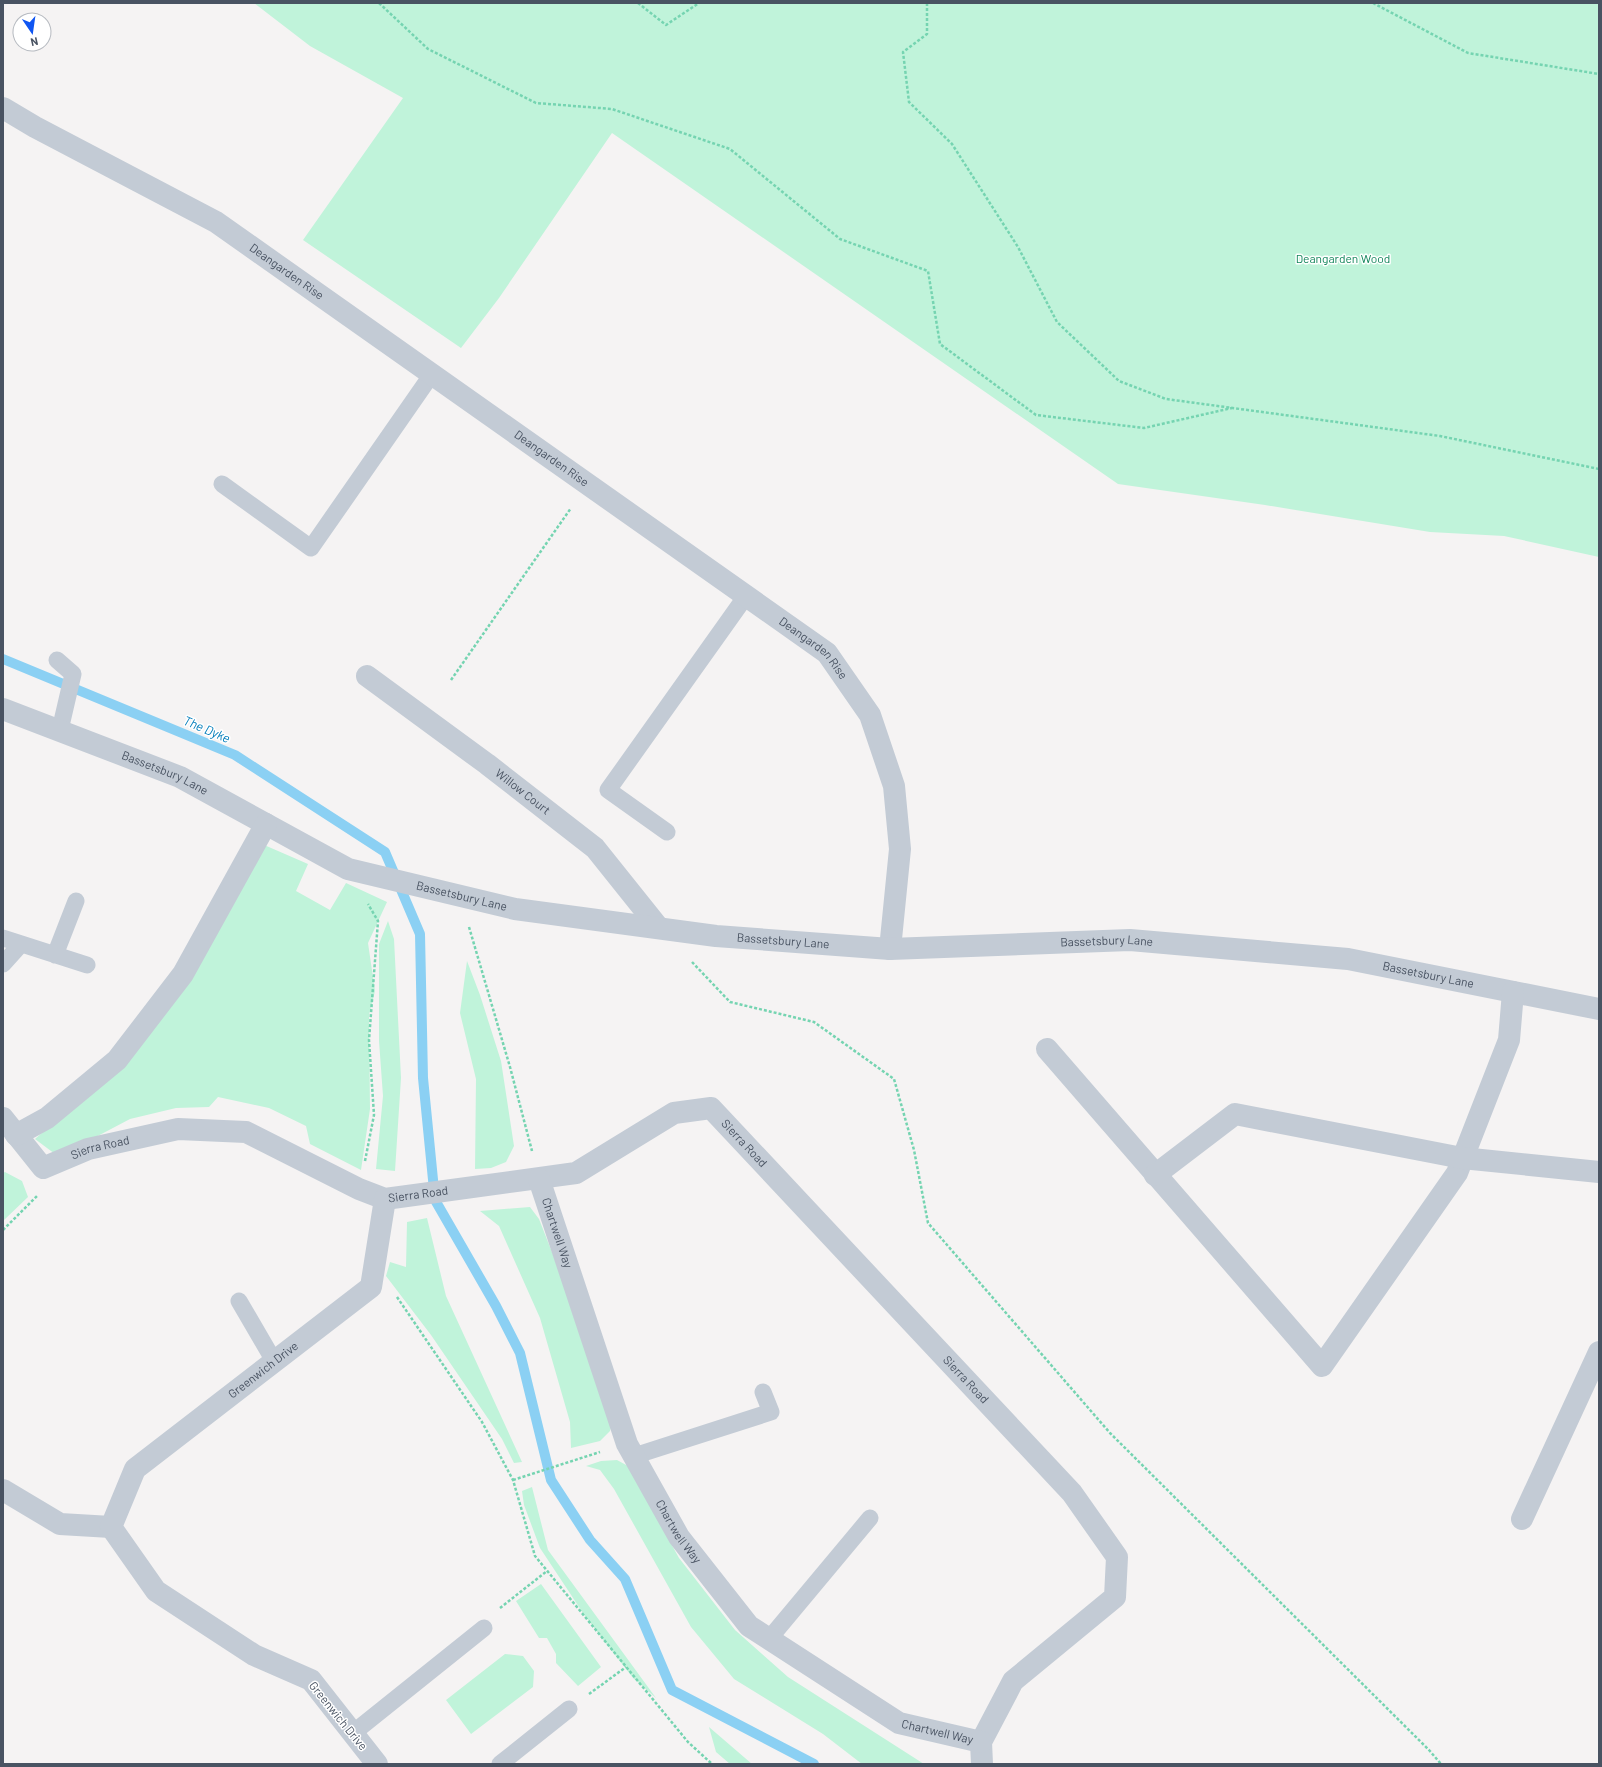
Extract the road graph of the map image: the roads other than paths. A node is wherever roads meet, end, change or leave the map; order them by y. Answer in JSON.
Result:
{"nodes":[{"id":1,"x":3,"y":108,"type":"edge"},
{"id":2,"x":432,"y":374,"type":"junction"},
{"id":3,"x":222,"y":484,"type":"dead end"},
{"id":4,"x":746,"y":596,"type":"junction"},
{"id":5,"x":57,"y":660,"type":"dead end"},
{"id":6,"x":366,"y":676,"type":"dead end"},
{"id":7,"x":3,"y":709,"type":"edge"},
{"id":8,"x":60,"y":730,"type":"junction"},
{"id":9,"x":266,"y":824,"type":"junction"},
{"id":10,"x":667,"y":832,"type":"dead end"},
{"id":11,"x":76,"y":901,"type":"dead end"},
{"id":12,"x":659,"y":928,"type":"junction"},
{"id":13,"x":3,"y":938,"type":"edge"},
{"id":14,"x":21,"y":944,"type":"junction"},
{"id":15,"x":890,"y":949,"type":"junction"},
{"id":16,"x":55,"y":955,"type":"junction"},
{"id":17,"x":3,"y":964,"type":"edge"},
{"id":18,"x":86,"y":965,"type":"dead end"},
{"id":19,"x":1513,"y":992,"type":"junction"},
{"id":20,"x":1599,"y":1009,"type":"edge"},
{"id":21,"x":1046,"y":1049,"type":"dead end"},
{"id":22,"x":3,"y":1118,"type":"edge"},
{"id":23,"x":16,"y":1135,"type":"junction"},
{"id":24,"x":1462,"y":1158,"type":"junction"},
{"id":25,"x":1599,"y":1172,"type":"edge"},
{"id":26,"x":1155,"y":1175,"type":"junction"},
{"id":27,"x":539,"y":1179,"type":"junction"},
{"id":28,"x":384,"y":1199,"type":"junction"},
{"id":29,"x":239,"y":1301,"type":"dead end"},
{"id":30,"x":1599,"y":1352,"type":"edge"},
{"id":31,"x":274,"y":1361,"type":"junction"},
{"id":32,"x":763,"y":1392,"type":"dead end"},
{"id":33,"x":634,"y":1456,"type":"junction"},
{"id":34,"x":3,"y":1490,"type":"edge"},
{"id":35,"x":870,"y":1518,"type":"dead end"},
{"id":36,"x":1522,"y":1520,"type":"dead end"},
{"id":37,"x":111,"y":1527,"type":"junction"},
{"id":38,"x":484,"y":1628,"type":"road end"},
{"id":39,"x":769,"y":1639,"type":"junction"},
{"id":40,"x":569,"y":1709,"type":"road end"},
{"id":41,"x":353,"y":1733,"type":"junction"},
{"id":42,"x":981,"y":1742,"type":"junction"},
{"id":43,"x":377,"y":1764,"type":"edge"},
{"id":44,"x":500,"y":1764,"type":"edge"},
{"id":45,"x":982,"y":1764,"type":"edge"}],
"edges":[{"from":1,"to":2,"type":"street","name":"Deangarden Rise"},
{"from":2,"to":3,"type":"lane"},
{"from":2,"to":4,"type":"street","name":"Deangarden Rise"},
{"from":4,"to":10,"type":"lane"},
{"from":4,"to":15,"type":"street","name":"Deangarden Rise"},
{"from":5,"to":8,"type":"lane"},
{"from":6,"to":12,"type":"street","name":"Willow Court"},
{"from":7,"to":8,"type":"street","name":"Bassetsbury Lane"},
{"from":8,"to":9,"type":"street","name":"Bassetsbury Lane"},
{"from":9,"to":12,"type":"street","name":"Bassetsbury Lane"},
{"from":9,"to":23,"type":"street"},
{"from":11,"to":16,"type":"lane"},
{"from":12,"to":15,"type":"street","name":"Bassetsbury Lane"},
{"from":13,"to":14,"type":"lane"},
{"from":14,"to":16,"type":"lane"},
{"from":14,"to":17,"type":"lane"},
{"from":15,"to":19,"type":"street","name":"Bassetsbury Lane"},
{"from":16,"to":18,"type":"lane"},
{"from":19,"to":20,"type":"street","name":"Bassetsbury Lane"},
{"from":19,"to":24,"type":"street"},
{"from":21,"to":26,"type":"street"},
{"from":22,"to":23,"type":"street"},
{"from":23,"to":28,"type":"street","name":"Sierra Road"},
{"from":24,"to":25,"type":"street"},
{"from":24,"to":26,"type":"street"},
{"from":24,"to":26,"type":"street"},
{"from":27,"to":28,"type":"street","name":"Sierra Road"},
{"from":27,"to":33,"type":"street","name":"Chartwell Way"},
{"from":27,"to":42,"type":"street","name":"Sierra Road"},
{"from":28,"to":31,"type":"street","name":"Greenwich Drive"},
{"from":29,"to":31,"type":"lane"},
{"from":30,"to":36,"type":"street"},
{"from":31,"to":37,"type":"street","name":"Greenwich Drive"},
{"from":32,"to":33,"type":"lane"},
{"from":33,"to":39,"type":"street","name":"Chartwell Way"},
{"from":34,"to":37,"type":"street"},
{"from":35,"to":39,"type":"lane"},
{"from":37,"to":41,"type":"street","name":"Greenwich Drive"},
{"from":38,"to":41,"type":"lane"},
{"from":39,"to":42,"type":"street","name":"Chartwell Way"},
{"from":40,"to":44,"type":"lane"},
{"from":41,"to":43,"type":"street","name":"Greenwich Drive"},
{"from":42,"to":45,"type":"street"}]}
